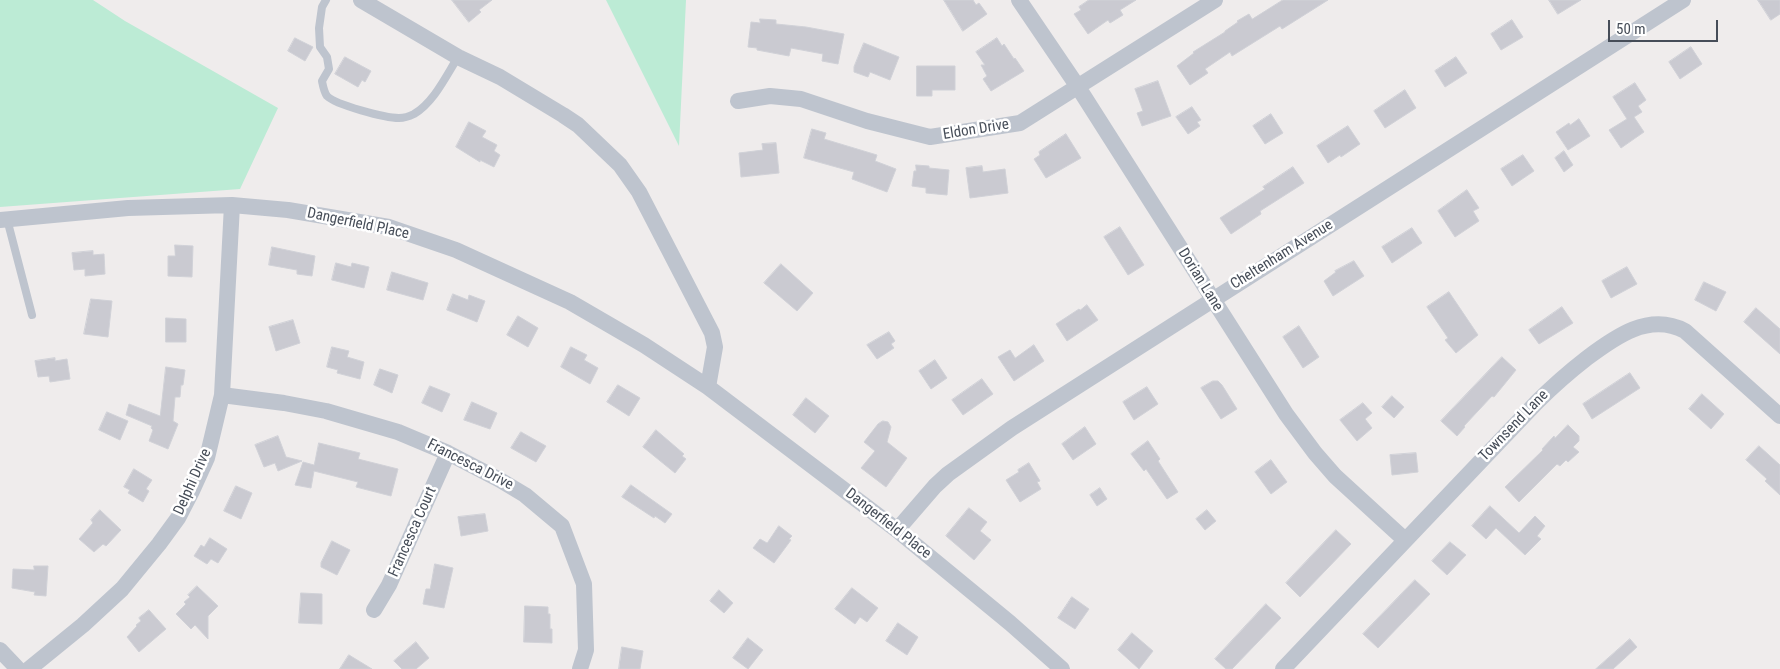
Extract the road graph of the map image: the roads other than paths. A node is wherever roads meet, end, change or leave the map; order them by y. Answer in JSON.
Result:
{"nodes":[{"id":1,"x":326,"y":0,"type":"edge"},
{"id":2,"x":361,"y":0,"type":"edge"},
{"id":3,"x":1019,"y":0,"type":"edge"},
{"id":4,"x":1215,"y":0,"type":"edge"},
{"id":5,"x":1683,"y":0,"type":"edge"},
{"id":6,"x":458,"y":57,"type":"junction"},
{"id":7,"x":1078,"y":87,"type":"junction"},
{"id":8,"x":738,"y":101,"type":"dead end"},
{"id":9,"x":232,"y":205,"type":"junction"},
{"id":10,"x":4,"y":219,"type":"edge"},
{"id":11,"x":1212,"y":300,"type":"junction"},
{"id":12,"x":32,"y":315,"type":"dead end"},
{"id":13,"x":708,"y":387,"type":"junction"},
{"id":14,"x":222,"y":395,"type":"junction"},
{"id":15,"x":1780,"y":416,"type":"edge"},
{"id":16,"x":448,"y":453,"type":"junction"},
{"id":17,"x":897,"y":530,"type":"junction"},
{"id":18,"x":1405,"y":540,"type":"junction"},
{"id":19,"x":374,"y":610,"type":"dead end"},
{"id":20,"x":0,"y":650,"type":"edge"},
{"id":21,"x":18,"y":669,"type":"edge"},
{"id":22,"x":29,"y":669,"type":"edge"},
{"id":23,"x":580,"y":669,"type":"edge"},
{"id":24,"x":1062,"y":669,"type":"edge"},
{"id":25,"x":1283,"y":669,"type":"edge"}],
"edges":[{"from":1,"to":6,"type":"lane"},
{"from":2,"to":6,"type":"street"},
{"from":3,"to":7,"type":"street","name":"Dorian Lane"},
{"from":4,"to":7,"type":"street","name":"Eldon Drive"},
{"from":5,"to":11,"type":"street","name":"Cheltenham Avenue"},
{"from":6,"to":13,"type":"street"},
{"from":7,"to":8,"type":"street","name":"Eldon Drive"},
{"from":7,"to":11,"type":"street","name":"Dorian Lane"},
{"from":9,"to":10,"type":"street","name":"Dangerfield Place"},
{"from":9,"to":13,"type":"street","name":"Dangerfield Place"},
{"from":9,"to":14,"type":"street","name":"Delphi Drive"},
{"from":10,"to":12,"type":"lane"},
{"from":11,"to":17,"type":"street","name":"Cheltenham Avenue"},
{"from":11,"to":18,"type":"street","name":"Dorian Lane"},
{"from":13,"to":17,"type":"street","name":"Dangerfield Place"},
{"from":14,"to":16,"type":"street","name":"Francesca Drive"},
{"from":14,"to":22,"type":"street","name":"Delphi Drive"},
{"from":15,"to":18,"type":"street","name":"Townsend Lane"},
{"from":16,"to":19,"type":"street","name":"Francesca Court"},
{"from":16,"to":23,"type":"street","name":"Francesca Drive"},
{"from":17,"to":24,"type":"street","name":"Dangerfield Place"},
{"from":18,"to":25,"type":"street","name":"Townsend Lane"},
{"from":20,"to":21,"type":"street"}]}
